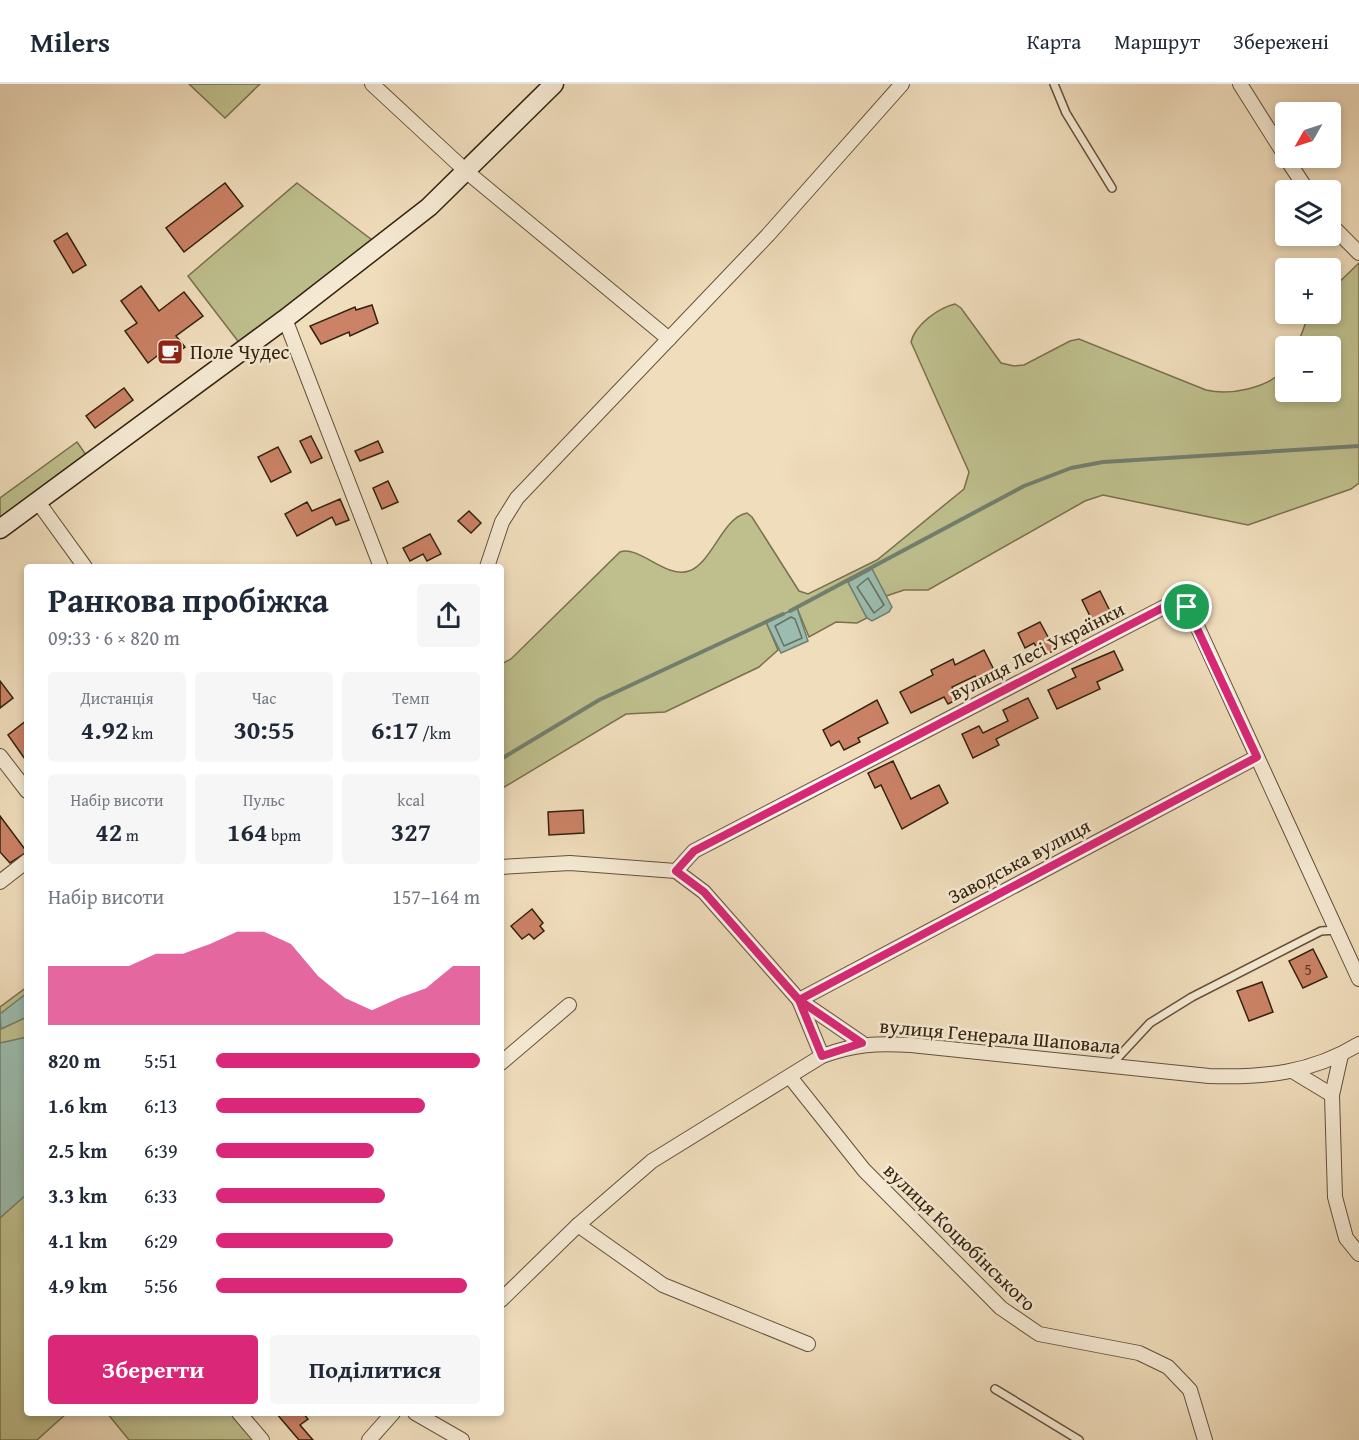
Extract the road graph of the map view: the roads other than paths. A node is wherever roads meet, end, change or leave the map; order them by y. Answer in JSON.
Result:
{"nodes":[{"id":1,"x":372,"y":84,"type":"edge"},
{"id":2,"x":554,"y":84,"type":"edge"},
{"id":3,"x":902,"y":84,"type":"edge"},
{"id":4,"x":1054,"y":84,"type":"edge"},
{"id":5,"x":1240,"y":84,"type":"edge"},
{"id":6,"x":1275,"y":140,"type":"edge"},
{"id":7,"x":467,"y":172,"type":"junction"},
{"id":8,"x":1112,"y":188,"type":"dead end"},
{"id":9,"x":1341,"y":235,"type":"edge"},
{"id":10,"x":1359,"y":253,"type":"edge"},
{"id":11,"x":285,"y":320,"type":"junction"},
{"id":12,"x":669,"y":339,"type":"junction"},
{"id":13,"x":38,"y":502,"type":"junction"},
{"id":14,"x":0,"y":529,"type":"edge"},
{"id":15,"x":83,"y":564,"type":"edge"},
{"id":16,"x":380,"y":564,"type":"edge"},
{"id":17,"x":488,"y":564,"type":"edge"},
{"id":18,"x":0,"y":756,"type":"edge"},
{"id":19,"x":1257,"y":757,"type":"junction"},
{"id":20,"x":24,"y":787,"type":"edge"},
{"id":21,"x":24,"y":863,"type":"edge"},
{"id":22,"x":504,"y":867,"type":"edge"},
{"id":23,"x":676,"y":871,"type":"junction"},
{"id":24,"x":0,"y":882,"type":"edge"},
{"id":25,"x":1336,"y":930,"type":"junction"},
{"id":26,"x":1359,"y":979,"type":"edge"},
{"id":27,"x":799,"y":1000,"type":"junction"},
{"id":28,"x":568,"y":1005,"type":"dead end"},
{"id":29,"x":862,"y":1043,"type":"junction"},
{"id":30,"x":1359,"y":1044,"type":"edge"},
{"id":31,"x":1341,"y":1055,"type":"junction"},
{"id":32,"x":822,"y":1056,"type":"junction"},
{"id":33,"x":504,"y":1060,"type":"edge"},
{"id":34,"x":1111,"y":1066,"type":"junction"},
{"id":35,"x":1294,"y":1072,"type":"junction"},
{"id":36,"x":790,"y":1077,"type":"junction"},
{"id":37,"x":1332,"y":1095,"type":"junction"},
{"id":38,"x":578,"y":1224,"type":"junction"},
{"id":39,"x":1359,"y":1254,"type":"edge"},
{"id":40,"x":504,"y":1297,"type":"edge"},
{"id":41,"x":808,"y":1344,"type":"dead end"},
{"id":42,"x":994,"y":1389,"type":"dead end"},
{"id":43,"x":242,"y":1416,"type":"edge"},
{"id":44,"x":390,"y":1416,"type":"edge"},
{"id":45,"x":420,"y":1416,"type":"edge"},
{"id":46,"x":262,"y":1440,"type":"edge"},
{"id":47,"x":369,"y":1440,"type":"edge"},
{"id":48,"x":462,"y":1440,"type":"edge"},
{"id":49,"x":1079,"y":1440,"type":"edge"},
{"id":50,"x":1205,"y":1440,"type":"edge"}],
"edges":[{"from":1,"to":7,"type":"street"},
{"from":2,"to":7,"type":"main road"},
{"from":3,"to":12,"type":"street"},
{"from":4,"to":8,"type":"lane"},
{"from":5,"to":6,"type":"street"},
{"from":7,"to":11,"type":"main road"},
{"from":7,"to":12,"type":"street"},
{"from":9,"to":10,"type":"street"},
{"from":11,"to":13,"type":"main road"},
{"from":11,"to":16,"type":"street"},
{"from":12,"to":17,"type":"street"},
{"from":13,"to":14,"type":"main road"},
{"from":13,"to":15,"type":"street"},
{"from":18,"to":20,"type":"street"},
{"from":19,"to":23,"type":"street","name":"вулиця Лесі Українки"},
{"from":19,"to":25,"type":"street","name":"вулиця Лесі Українки"},
{"from":19,"to":27,"type":"street","name":"Заводська вулиця"},
{"from":21,"to":24,"type":"street"},
{"from":22,"to":23,"type":"street"},
{"from":23,"to":27,"type":"street"},
{"from":25,"to":26,"type":"street","name":"вулиця Лесі Українки"},
{"from":25,"to":34,"type":"lane"},
{"from":27,"to":29,"type":"street"},
{"from":27,"to":32,"type":"street"},
{"from":28,"to":33,"type":"street"},
{"from":29,"to":32,"type":"street","name":"вулиця Генерала Шаповала"},
{"from":29,"to":34,"type":"street","name":"вулиця Генерала Шаповала"},
{"from":30,"to":31,"type":"street","name":"вулиця Генерала Шаповала"},
{"from":31,"to":35,"type":"street","name":"вулиця Генерала Шаповала"},
{"from":31,"to":37,"type":"street"},
{"from":32,"to":36,"type":"street","name":"вулиця Генерала Шаповала"},
{"from":34,"to":35,"type":"street","name":"вулиця Генерала Шаповала"},
{"from":35,"to":37,"type":"street"},
{"from":36,"to":38,"type":"street","name":"вулиця Генерала Шаповала"},
{"from":36,"to":50,"type":"street","name":"вулиця Коцюбінського"},
{"from":37,"to":39,"type":"street"},
{"from":38,"to":40,"type":"street","name":"вулиця Генерала Шаповала"},
{"from":38,"to":41,"type":"street"},
{"from":42,"to":49,"type":"lane"},
{"from":43,"to":46,"type":"street"},
{"from":44,"to":47,"type":"street"},
{"from":45,"to":48,"type":"street"}]}
